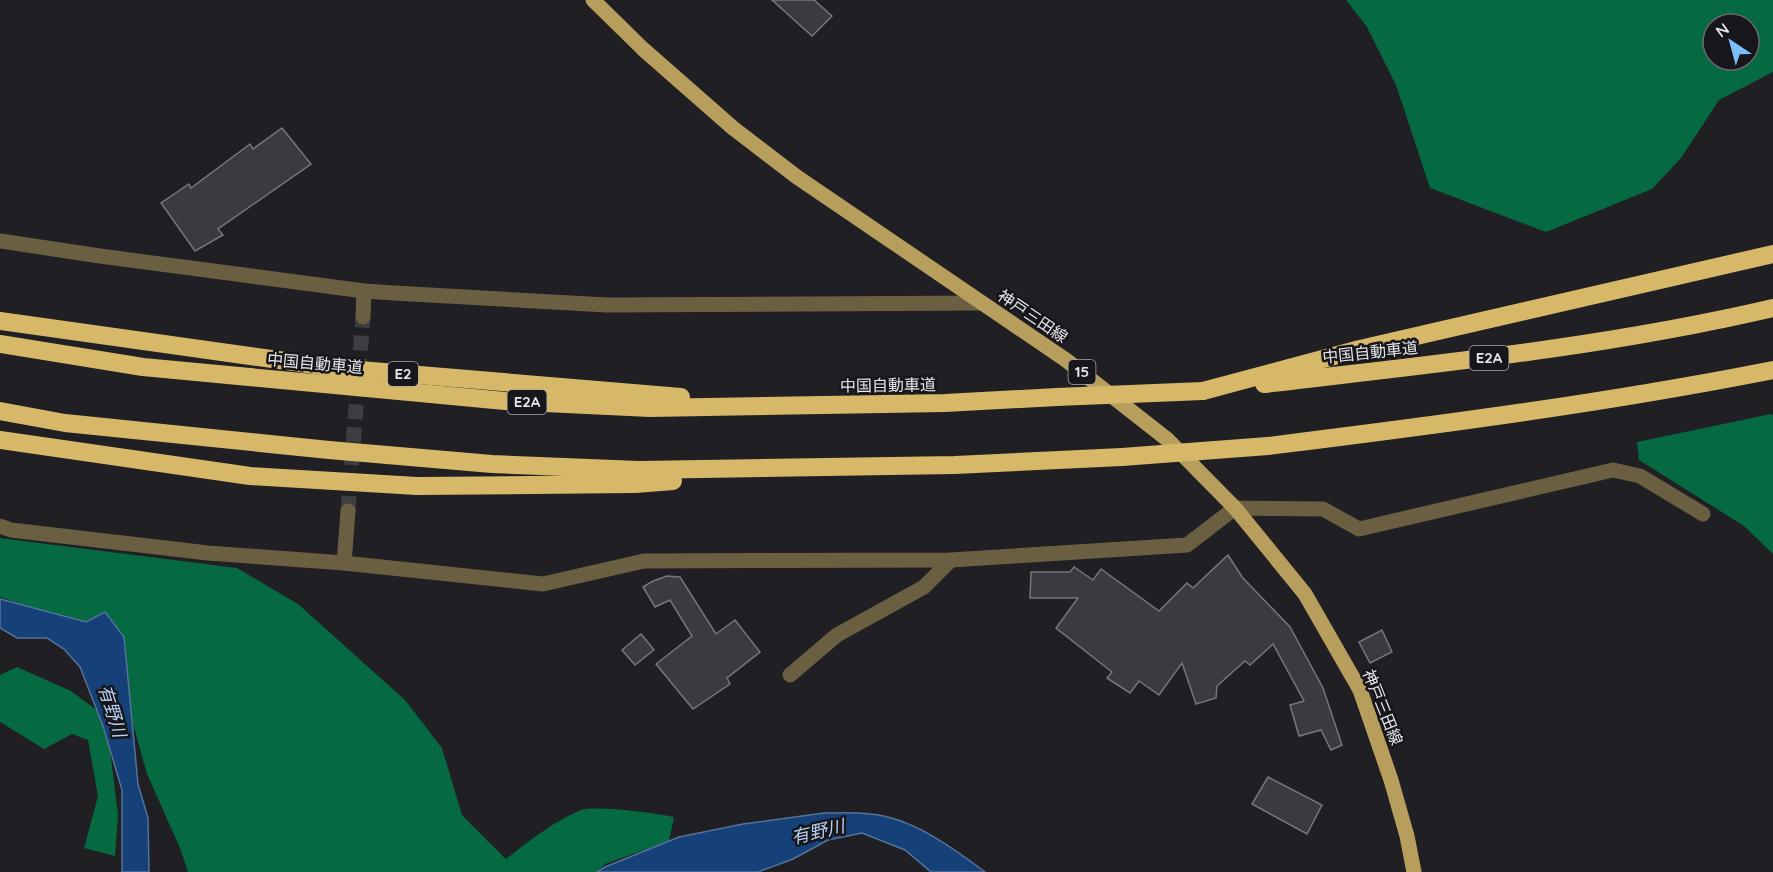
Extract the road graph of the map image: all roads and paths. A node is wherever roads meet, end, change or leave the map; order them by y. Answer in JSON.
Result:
{"nodes":[{"id":1,"x":592,"y":0,"type":"edge"},
{"id":2,"x":0,"y":240,"type":"edge"},
{"id":3,"x":1773,"y":254,"type":"edge"},
{"id":4,"x":364,"y":291,"type":"junction"},
{"id":5,"x":980,"y":303,"type":"junction"},
{"id":6,"x":1773,"y":308,"type":"edge"},
{"id":7,"x":363,"y":317,"type":"tunnel mouth"},
{"id":8,"x":0,"y":321,"type":"edge"},
{"id":9,"x":0,"y":344,"type":"edge"},
{"id":10,"x":1773,"y":370,"type":"edge"},
{"id":11,"x":1203,"y":391,"type":"junction"},
{"id":12,"x":809,"y":406,"type":"junction"},
{"id":13,"x":0,"y":411,"type":"edge"},
{"id":14,"x":0,"y":440,"type":"edge"},
{"id":15,"x":807,"y":469,"type":"junction"},
{"id":16,"x":1235,"y":508,"type":"junction"},
{"id":17,"x":348,"y":511,"type":"tunnel mouth"},
{"id":18,"x":1703,"y":514,"type":"dead end"},
{"id":19,"x":0,"y":526,"type":"edge"},
{"id":20,"x":951,"y":560,"type":"junction"},
{"id":21,"x":344,"y":563,"type":"junction"},
{"id":22,"x":790,"y":675,"type":"dead end"},
{"id":23,"x":1414,"y":872,"type":"edge"}],
"edges":[{"from":1,"to":5,"type":"main road","name":"神戸三田線","number":"15"},
{"from":2,"to":4,"type":"street"},
{"from":3,"to":11,"type":"highway"},
{"from":4,"to":5,"type":"street"},
{"from":4,"to":7,"type":"street"},
{"from":5,"to":16,"type":"main road","name":"神戸三田線","number":"15"},
{"from":6,"to":11,"type":"highway","name":"中国自動車道","number":"E2A"},
{"from":8,"to":12,"type":"highway","number":"E2"},
{"from":9,"to":12,"type":"highway","name":"中国自動車道","number":"E2A"},
{"from":10,"to":15,"type":"highway","bridge":true},
{"from":11,"to":12,"type":"highway","name":"中国自動車道","number":"E2A","bridge":true},
{"from":13,"to":15,"type":"highway"},
{"from":14,"to":15,"type":"highway"},
{"from":16,"to":18,"type":"street"},
{"from":16,"to":20,"type":"street"},
{"from":16,"to":23,"type":"main road","name":"神戸三田線","number":"15"},
{"from":17,"to":21,"type":"street"},
{"from":19,"to":21,"type":"street"},
{"from":20,"to":21,"type":"street"},
{"from":20,"to":22,"type":"street"}]}
